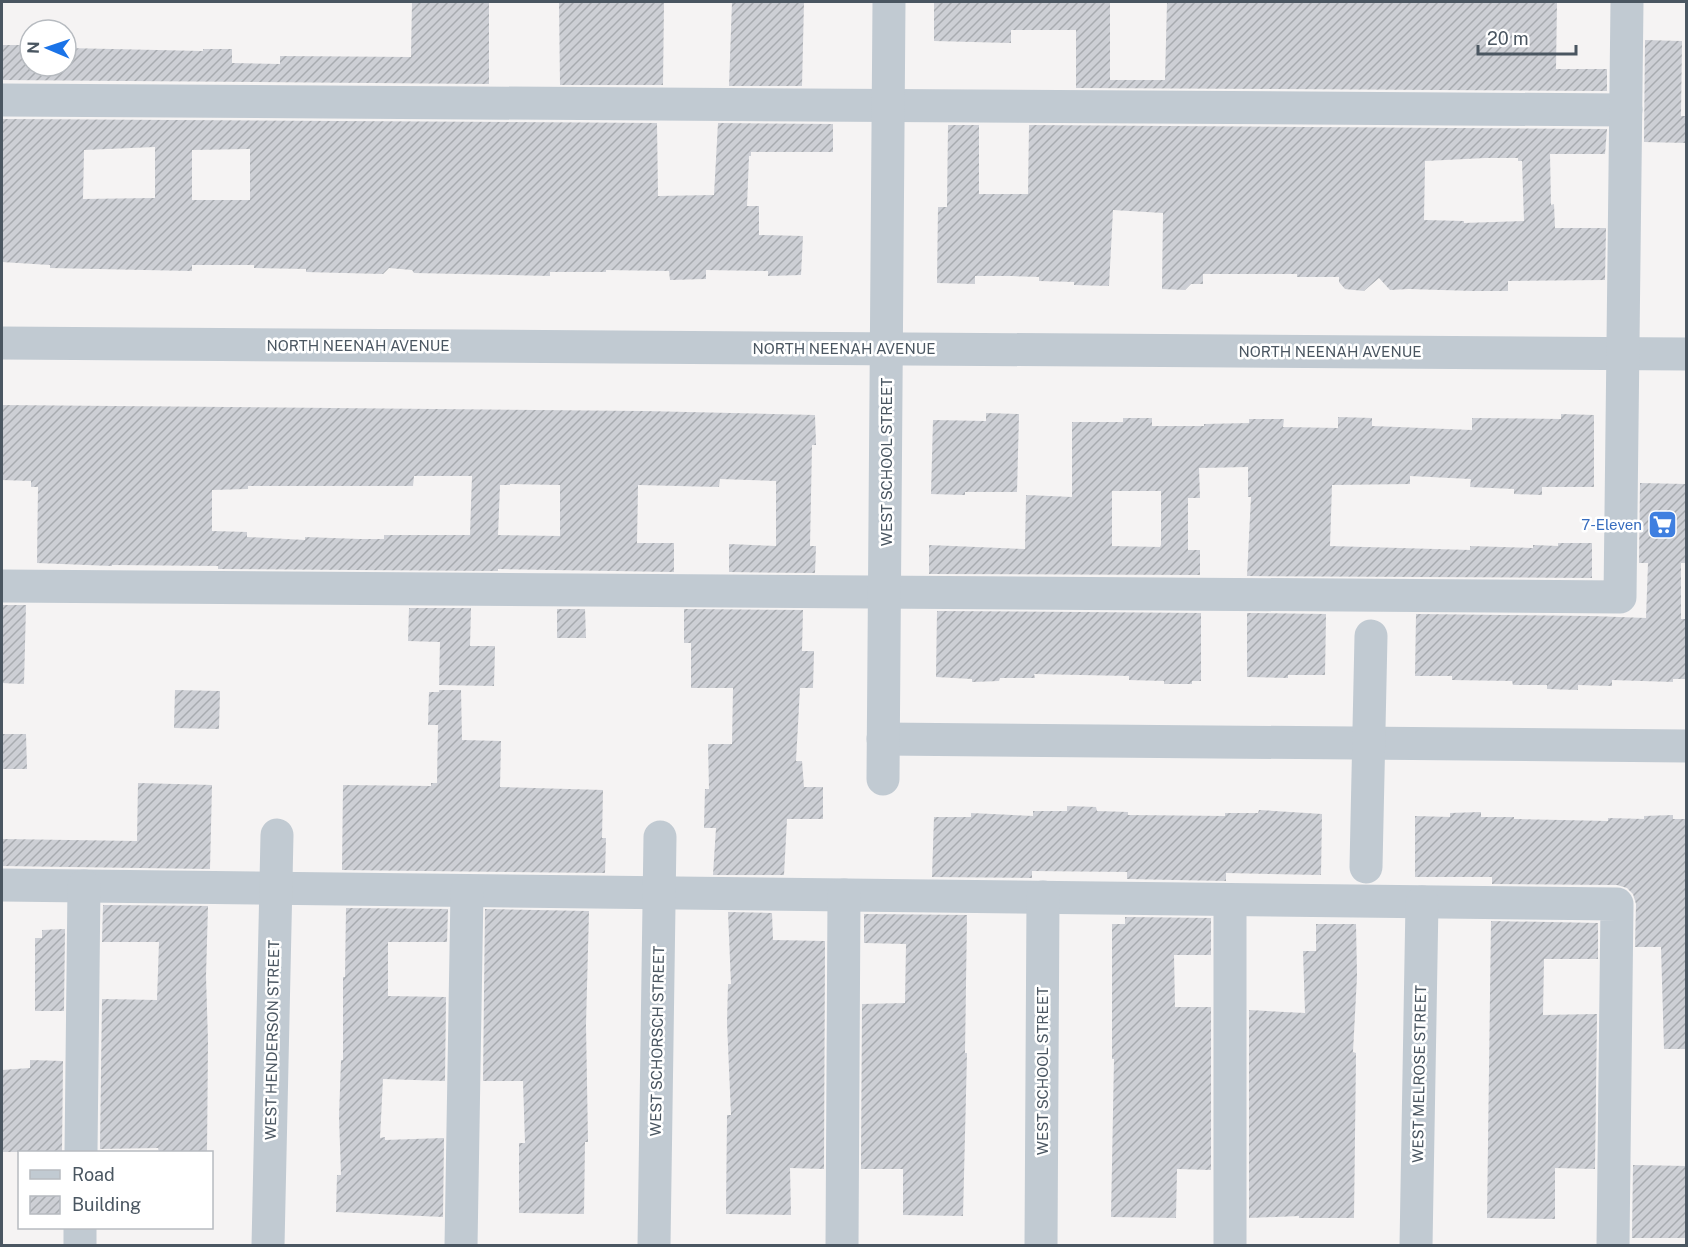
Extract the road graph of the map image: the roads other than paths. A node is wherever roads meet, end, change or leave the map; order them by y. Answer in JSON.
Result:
{"nodes":[{"id":1,"x":889,"y":2,"type":"edge"},
{"id":2,"x":1627,"y":2,"type":"edge"},
{"id":3,"x":2,"y":100,"type":"edge"},
{"id":4,"x":888,"y":106,"type":"junction"},
{"id":5,"x":1626,"y":110,"type":"junction"},
{"id":6,"x":2,"y":343,"type":"edge"},
{"id":7,"x":886,"y":348,"type":"junction"},
{"id":8,"x":1622,"y":353,"type":"junction"},
{"id":9,"x":1686,"y":354,"type":"edge"},
{"id":10,"x":2,"y":586,"type":"edge"},
{"id":11,"x":885,"y":592,"type":"junction"},
{"id":12,"x":1371,"y":636,"type":"dead end"},
{"id":13,"x":883,"y":739,"type":"junction"},
{"id":14,"x":1368,"y":743,"type":"junction"},
{"id":15,"x":1686,"y":746,"type":"edge"},
{"id":16,"x":883,"y":780,"type":"dead end"},
{"id":17,"x":277,"y":835,"type":"dead end"},
{"id":18,"x":660,"y":837,"type":"dead end"},
{"id":19,"x":1366,"y":867,"type":"dead end"},
{"id":20,"x":2,"y":885,"type":"edge"},
{"id":21,"x":84,"y":886,"type":"junction"},
{"id":22,"x":275,"y":888,"type":"junction"},
{"id":23,"x":466,"y":891,"type":"junction"},
{"id":24,"x":659,"y":893,"type":"junction"},
{"id":25,"x":844,"y":895,"type":"junction"},
{"id":26,"x":1043,"y":897,"type":"junction"},
{"id":27,"x":1230,"y":900,"type":"junction"},
{"id":28,"x":1422,"y":902,"type":"junction"},
{"id":29,"x":81,"y":1151,"type":"edge"},
{"id":30,"x":80,"y":1229,"type":"edge"},
{"id":31,"x":80,"y":1245,"type":"edge"},
{"id":32,"x":268,"y":1245,"type":"edge"},
{"id":33,"x":461,"y":1245,"type":"edge"},
{"id":34,"x":654,"y":1245,"type":"edge"},
{"id":35,"x":842,"y":1245,"type":"edge"},
{"id":36,"x":1041,"y":1245,"type":"edge"},
{"id":37,"x":1230,"y":1245,"type":"edge"},
{"id":38,"x":1416,"y":1245,"type":"edge"},
{"id":39,"x":1613,"y":1245,"type":"edge"}],
"edges":[{"from":1,"to":4,"type":"street","name":"WEST SCHOOL STREET"},
{"from":2,"to":5,"type":"street"},
{"from":3,"to":4,"type":"street"},
{"from":4,"to":5,"type":"street"},
{"from":4,"to":7,"type":"street","name":"WEST SCHOOL STREET"},
{"from":5,"to":8,"type":"street"},
{"from":6,"to":7,"type":"street","name":"NORTH NEENAH AVENUE"},
{"from":7,"to":8,"type":"street","name":"NORTH NEENAH AVENUE"},
{"from":7,"to":11,"type":"street","name":"WEST SCHOOL STREET"},
{"from":8,"to":9,"type":"street","name":"NORTH NEENAH AVENUE"},
{"from":8,"to":11,"type":"street"},
{"from":10,"to":11,"type":"street"},
{"from":11,"to":13,"type":"street","name":"WEST SCHOOL STREET"},
{"from":12,"to":14,"type":"street"},
{"from":13,"to":14,"type":"street"},
{"from":13,"to":16,"type":"street","name":"WEST SCHOOL STREET"},
{"from":14,"to":15,"type":"street"},
{"from":14,"to":19,"type":"street"},
{"from":17,"to":22,"type":"street","name":"WEST HENDERSON STREET"},
{"from":18,"to":24,"type":"street","name":"WEST SCHORSCH STREET"},
{"from":20,"to":21,"type":"street"},
{"from":21,"to":22,"type":"street"},
{"from":21,"to":29,"type":"street"},
{"from":22,"to":23,"type":"street"},
{"from":22,"to":32,"type":"street","name":"WEST HENDERSON STREET"},
{"from":23,"to":24,"type":"street"},
{"from":23,"to":33,"type":"street"},
{"from":24,"to":25,"type":"street"},
{"from":24,"to":34,"type":"street","name":"WEST SCHORSCH STREET"},
{"from":25,"to":26,"type":"street"},
{"from":25,"to":35,"type":"street"},
{"from":26,"to":27,"type":"street"},
{"from":26,"to":36,"type":"street","name":"WEST SCHOOL STREET"},
{"from":27,"to":28,"type":"street"},
{"from":27,"to":37,"type":"street"},
{"from":28,"to":38,"type":"street","name":"WEST MELROSE STREET"},
{"from":28,"to":39,"type":"street"},
{"from":30,"to":31,"type":"street"}]}
